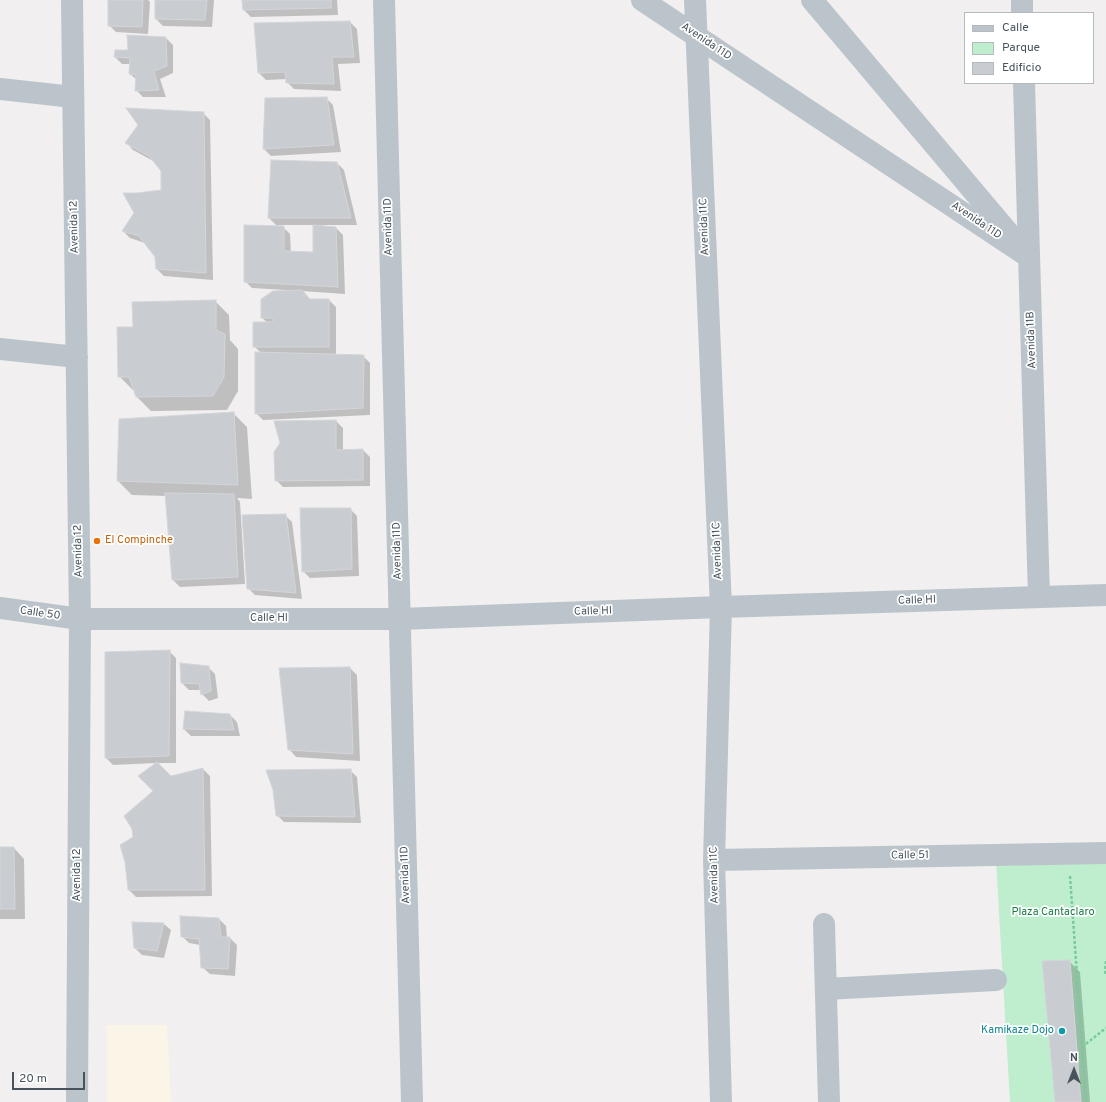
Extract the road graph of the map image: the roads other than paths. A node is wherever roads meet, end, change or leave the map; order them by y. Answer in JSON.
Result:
{"nodes":[{"id":1,"x":72,"y":0,"type":"edge"},
{"id":2,"x":384,"y":0,"type":"edge"},
{"id":3,"x":642,"y":0,"type":"edge"},
{"id":4,"x":695,"y":0,"type":"edge"},
{"id":5,"x":812,"y":0,"type":"edge"},
{"id":6,"x":1022,"y":0,"type":"edge"},
{"id":7,"x":1022,"y":12,"type":"edge"},
{"id":8,"x":1024,"y":84,"type":"edge"},
{"id":9,"x":0,"y":89,"type":"edge"},
{"id":10,"x":73,"y":97,"type":"junction"},
{"id":11,"x":1029,"y":257,"type":"junction"},
{"id":12,"x":0,"y":349,"type":"edge"},
{"id":13,"x":77,"y":357,"type":"junction"},
{"id":14,"x":1106,"y":596,"type":"edge"},
{"id":15,"x":1039,"y":597,"type":"junction"},
{"id":16,"x":721,"y":607,"type":"junction"},
{"id":17,"x":0,"y":608,"type":"edge"},
{"id":18,"x":80,"y":619,"type":"junction"},
{"id":19,"x":400,"y":619,"type":"junction"},
{"id":20,"x":1106,"y":853,"type":"edge"},
{"id":21,"x":714,"y":860,"type":"junction"},
{"id":22,"x":824,"y":924,"type":"dead end"},
{"id":23,"x":996,"y":980,"type":"dead end"},
{"id":24,"x":826,"y":989,"type":"junction"},
{"id":25,"x":77,"y":1102,"type":"edge"},
{"id":26,"x":412,"y":1102,"type":"edge"},
{"id":27,"x":721,"y":1102,"type":"edge"},
{"id":28,"x":829,"y":1102,"type":"edge"}],
"edges":[{"from":1,"to":10,"type":"street","name":"Avenida 12"},
{"from":2,"to":19,"type":"street","name":"Avenida 11D"},
{"from":3,"to":11,"type":"street","name":"Avenida 11D"},
{"from":4,"to":16,"type":"street","name":"Avenida 11C"},
{"from":5,"to":11,"type":"street","name":"Avenida 11D"},
{"from":6,"to":7,"type":"street"},
{"from":8,"to":11,"type":"street","name":"Avenida 11B"},
{"from":9,"to":10,"type":"street"},
{"from":10,"to":13,"type":"street","name":"Avenida 12"},
{"from":11,"to":15,"type":"street","name":"Avenida 11B"},
{"from":12,"to":13,"type":"street"},
{"from":13,"to":18,"type":"street","name":"Avenida 12"},
{"from":14,"to":15,"type":"street","name":"Calle HI"},
{"from":15,"to":16,"type":"street","name":"Calle HI"},
{"from":16,"to":19,"type":"street","name":"Calle HI"},
{"from":16,"to":21,"type":"street","name":"Avenida 11C"},
{"from":17,"to":18,"type":"street","name":"Calle 50"},
{"from":18,"to":19,"type":"street","name":"Calle HI"},
{"from":18,"to":25,"type":"street","name":"Avenida 12"},
{"from":19,"to":26,"type":"street","name":"Avenida 11D"},
{"from":20,"to":21,"type":"street","name":"Calle 51"},
{"from":21,"to":27,"type":"street","name":"Avenida 11C"},
{"from":22,"to":24,"type":"street"},
{"from":23,"to":24,"type":"street"},
{"from":24,"to":28,"type":"street"}]}
